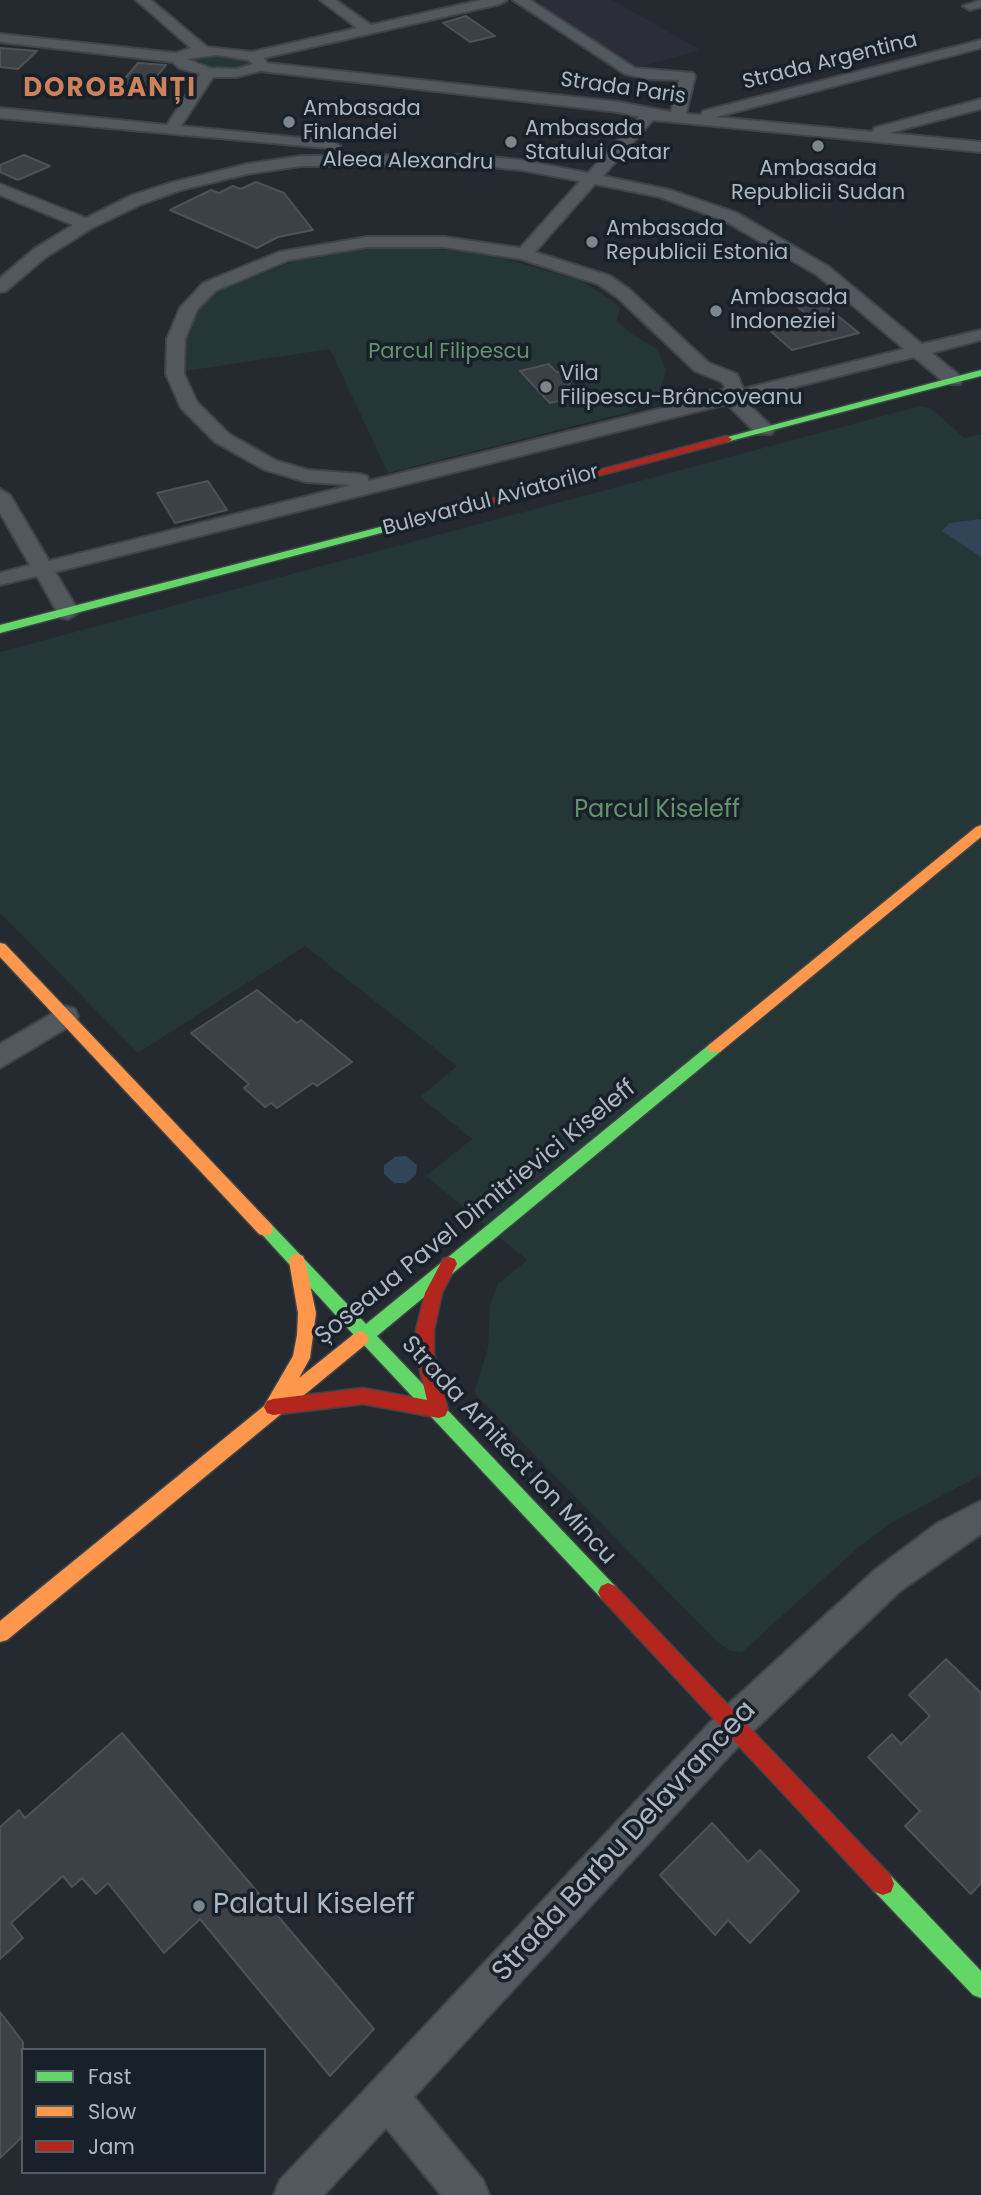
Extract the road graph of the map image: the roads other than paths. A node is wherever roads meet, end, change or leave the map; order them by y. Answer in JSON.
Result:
{"nodes":[{"id":1,"x":143,"y":0,"type":"edge"},
{"id":2,"x":327,"y":0,"type":"edge"},
{"id":3,"x":500,"y":0,"type":"edge"},
{"id":4,"x":520,"y":0,"type":"edge"},
{"id":5,"x":368,"y":29,"type":"junction"},
{"id":6,"x":0,"y":38,"type":"edge"},
{"id":7,"x":981,"y":44,"type":"edge"},
{"id":8,"x":202,"y":50,"type":"junction"},
{"id":9,"x":177,"y":58,"type":"junction"},
{"id":10,"x":256,"y":62,"type":"junction"},
{"id":11,"x":209,"y":72,"type":"junction"},
{"id":12,"x":645,"y":97,"type":"junction"},
{"id":13,"x":981,"y":104,"type":"edge"},
{"id":14,"x":0,"y":113,"type":"edge"},
{"id":15,"x":683,"y":119,"type":"junction"},
{"id":16,"x":905,"y":124,"type":"junction"},
{"id":17,"x":171,"y":130,"type":"junction"},
{"id":18,"x":864,"y":136,"type":"junction"},
{"id":19,"x":915,"y":141,"type":"junction"},
{"id":20,"x":309,"y":144,"type":"junction"},
{"id":21,"x":981,"y":147,"type":"edge"},
{"id":22,"x":471,"y":160,"type":"junction"},
{"id":23,"x":301,"y":162,"type":"junction"},
{"id":24,"x":594,"y":178,"type":"junction"},
{"id":25,"x":0,"y":189,"type":"edge"},
{"id":26,"x":86,"y":224,"type":"junction"},
{"id":27,"x":524,"y":254,"type":"junction"},
{"id":28,"x":0,"y":288,"type":"edge"},
{"id":29,"x":981,"y":335,"type":"edge"},
{"id":30,"x":918,"y":350,"type":"junction"},
{"id":31,"x":981,"y":373,"type":"edge"},
{"id":32,"x":696,"y":379,"type":"junction"},
{"id":33,"x":953,"y":380,"type":"junction"},
{"id":34,"x":730,"y":396,"type":"junction"},
{"id":35,"x":661,"y":412,"type":"junction"},
{"id":36,"x":764,"y":430,"type":"junction"},
{"id":37,"x":270,"y":465,"type":"junction"},
{"id":38,"x":391,"y":481,"type":"junction"},
{"id":39,"x":0,"y":495,"type":"edge"},
{"id":40,"x":265,"y":512,"type":"junction"},
{"id":41,"x":43,"y":568,"type":"junction"},
{"id":42,"x":0,"y":579,"type":"edge"},
{"id":43,"x":68,"y":611,"type":"junction"},
{"id":44,"x":0,"y":629,"type":"edge"},
{"id":45,"x":981,"y":830,"type":"edge"},
{"id":46,"x":0,"y":948,"type":"edge"},
{"id":47,"x":65,"y":1016,"type":"junction"},
{"id":48,"x":0,"y":1058,"type":"edge"},
{"id":49,"x":297,"y":1261,"type":"junction"},
{"id":50,"x":449,"y":1264,"type":"junction"},
{"id":51,"x":365,"y":1333,"type":"junction"},
{"id":52,"x":273,"y":1407,"type":"junction"},
{"id":53,"x":439,"y":1410,"type":"junction"},
{"id":54,"x":981,"y":1516,"type":"edge"},
{"id":55,"x":0,"y":1633,"type":"edge"},
{"id":56,"x":733,"y":1725,"type":"junction"},
{"id":57,"x":981,"y":1987,"type":"edge"},
{"id":58,"x":386,"y":2096,"type":"junction"},
{"id":59,"x":295,"y":2195,"type":"edge"},
{"id":60,"x":468,"y":2195,"type":"edge"}],
"edges":[{"from":1,"to":8,"type":"street"},
{"from":2,"to":5,"type":"street"},
{"from":3,"to":5,"type":"street"},
{"from":4,"to":12,"type":"street"},
{"from":5,"to":10,"type":"street"},
{"from":6,"to":9,"type":"street"},
{"from":7,"to":15,"type":"street","name":"Strada Argentina"},
{"from":8,"to":9,"type":"street"},
{"from":8,"to":10,"type":"street","name":"Strada Paris"},
{"from":9,"to":11,"type":"street"},
{"from":10,"to":11,"type":"street"},
{"from":10,"to":12,"type":"street","name":"Strada Paris"},
{"from":11,"to":17,"type":"street"},
{"from":12,"to":15,"type":"street","name":"Strada Paris"},
{"from":12,"to":15,"type":"street"},
{"from":12,"to":24,"type":"street"},
{"from":13,"to":16,"type":"street"},
{"from":14,"to":17,"type":"street"},
{"from":15,"to":18,"type":"street","name":"Strada Paris"},
{"from":16,"to":18,"type":"street"},
{"from":16,"to":19,"type":"street"},
{"from":17,"to":20,"type":"street"},
{"from":18,"to":19,"type":"street","name":"Strada Paris"},
{"from":19,"to":21,"type":"street","name":"Strada Paris"},
{"from":20,"to":22,"type":"street"},
{"from":20,"to":23,"type":"street"},
{"from":22,"to":23,"type":"street","name":"Aleea Alexandru"},
{"from":22,"to":24,"type":"street","name":"Aleea Alexandru"},
{"from":23,"to":26,"type":"street","name":"Aleea Alexandru"},
{"from":24,"to":27,"type":"street"},
{"from":24,"to":30,"type":"street","name":"Aleea Alexandru"},
{"from":25,"to":26,"type":"street"},
{"from":26,"to":28,"type":"street","name":"Aleea Alexandru"},
{"from":27,"to":32,"type":"street"},
{"from":27,"to":37,"type":"street"},
{"from":29,"to":30,"type":"street","name":"Bulevardul Aviatorilor"},
{"from":30,"to":33,"type":"street","name":"Aleea Alexandru"},
{"from":30,"to":34,"type":"street","name":"Bulevardul Aviatorilor"},
{"from":31,"to":33,"type":"main road","name":"Bulevardul Aviatorilor"},
{"from":32,"to":34,"type":"street"},
{"from":32,"to":35,"type":"street"},
{"from":33,"to":36,"type":"main road","name":"Bulevardul Aviatorilor"},
{"from":34,"to":35,"type":"street","name":"Bulevardul Aviatorilor"},
{"from":34,"to":36,"type":"street"},
{"from":35,"to":38,"type":"street","name":"Bulevardul Aviatorilor"},
{"from":36,"to":43,"type":"main road","name":"Bulevardul Aviatorilor"},
{"from":37,"to":38,"type":"street"},
{"from":37,"to":40,"type":"street"},
{"from":38,"to":40,"type":"street","name":"Bulevardul Aviatorilor"},
{"from":39,"to":41,"type":"street"},
{"from":40,"to":41,"type":"street","name":"Bulevardul Aviatorilor"},
{"from":41,"to":42,"type":"street","name":"Bulevardul Aviatorilor"},
{"from":41,"to":43,"type":"street"},
{"from":43,"to":44,"type":"main road","name":"Bulevardul Aviatorilor"},
{"from":45,"to":50,"type":"main road","name":"Șoseaua Pavel Dimitrievici Kiseleff"},
{"from":46,"to":47,"type":"main road","name":"Strada Arhitect Ion Mincu"},
{"from":47,"to":48,"type":"street"},
{"from":47,"to":49,"type":"main road","name":"Strada Arhitect Ion Mincu"},
{"from":49,"to":51,"type":"main road","name":"Strada Arhitect Ion Mincu"},
{"from":49,"to":52,"type":"main road"},
{"from":50,"to":51,"type":"main road","name":"Șoseaua Pavel Dimitrievici Kiseleff"},
{"from":50,"to":53,"type":"main road"},
{"from":51,"to":52,"type":"main road","name":"Șoseaua Pavel Dimitrievici Kiseleff"},
{"from":51,"to":53,"type":"main road","name":"Strada Arhitect Ion Mincu"},
{"from":52,"to":53,"type":"main road"},
{"from":52,"to":55,"type":"main road","name":"Șoseaua Pavel Dimitrievici Kiseleff"},
{"from":53,"to":56,"type":"main road","name":"Strada Arhitect Ion Mincu"},
{"from":54,"to":56,"type":"street","name":"Strada Barbu Delavrancea"},
{"from":56,"to":57,"type":"main road","name":"Strada Arhitect Ion Mincu"},
{"from":56,"to":58,"type":"street","name":"Strada Barbu Delavrancea"},
{"from":58,"to":59,"type":"street","name":"Strada Barbu Delavrancea"},
{"from":58,"to":60,"type":"street"}]}
